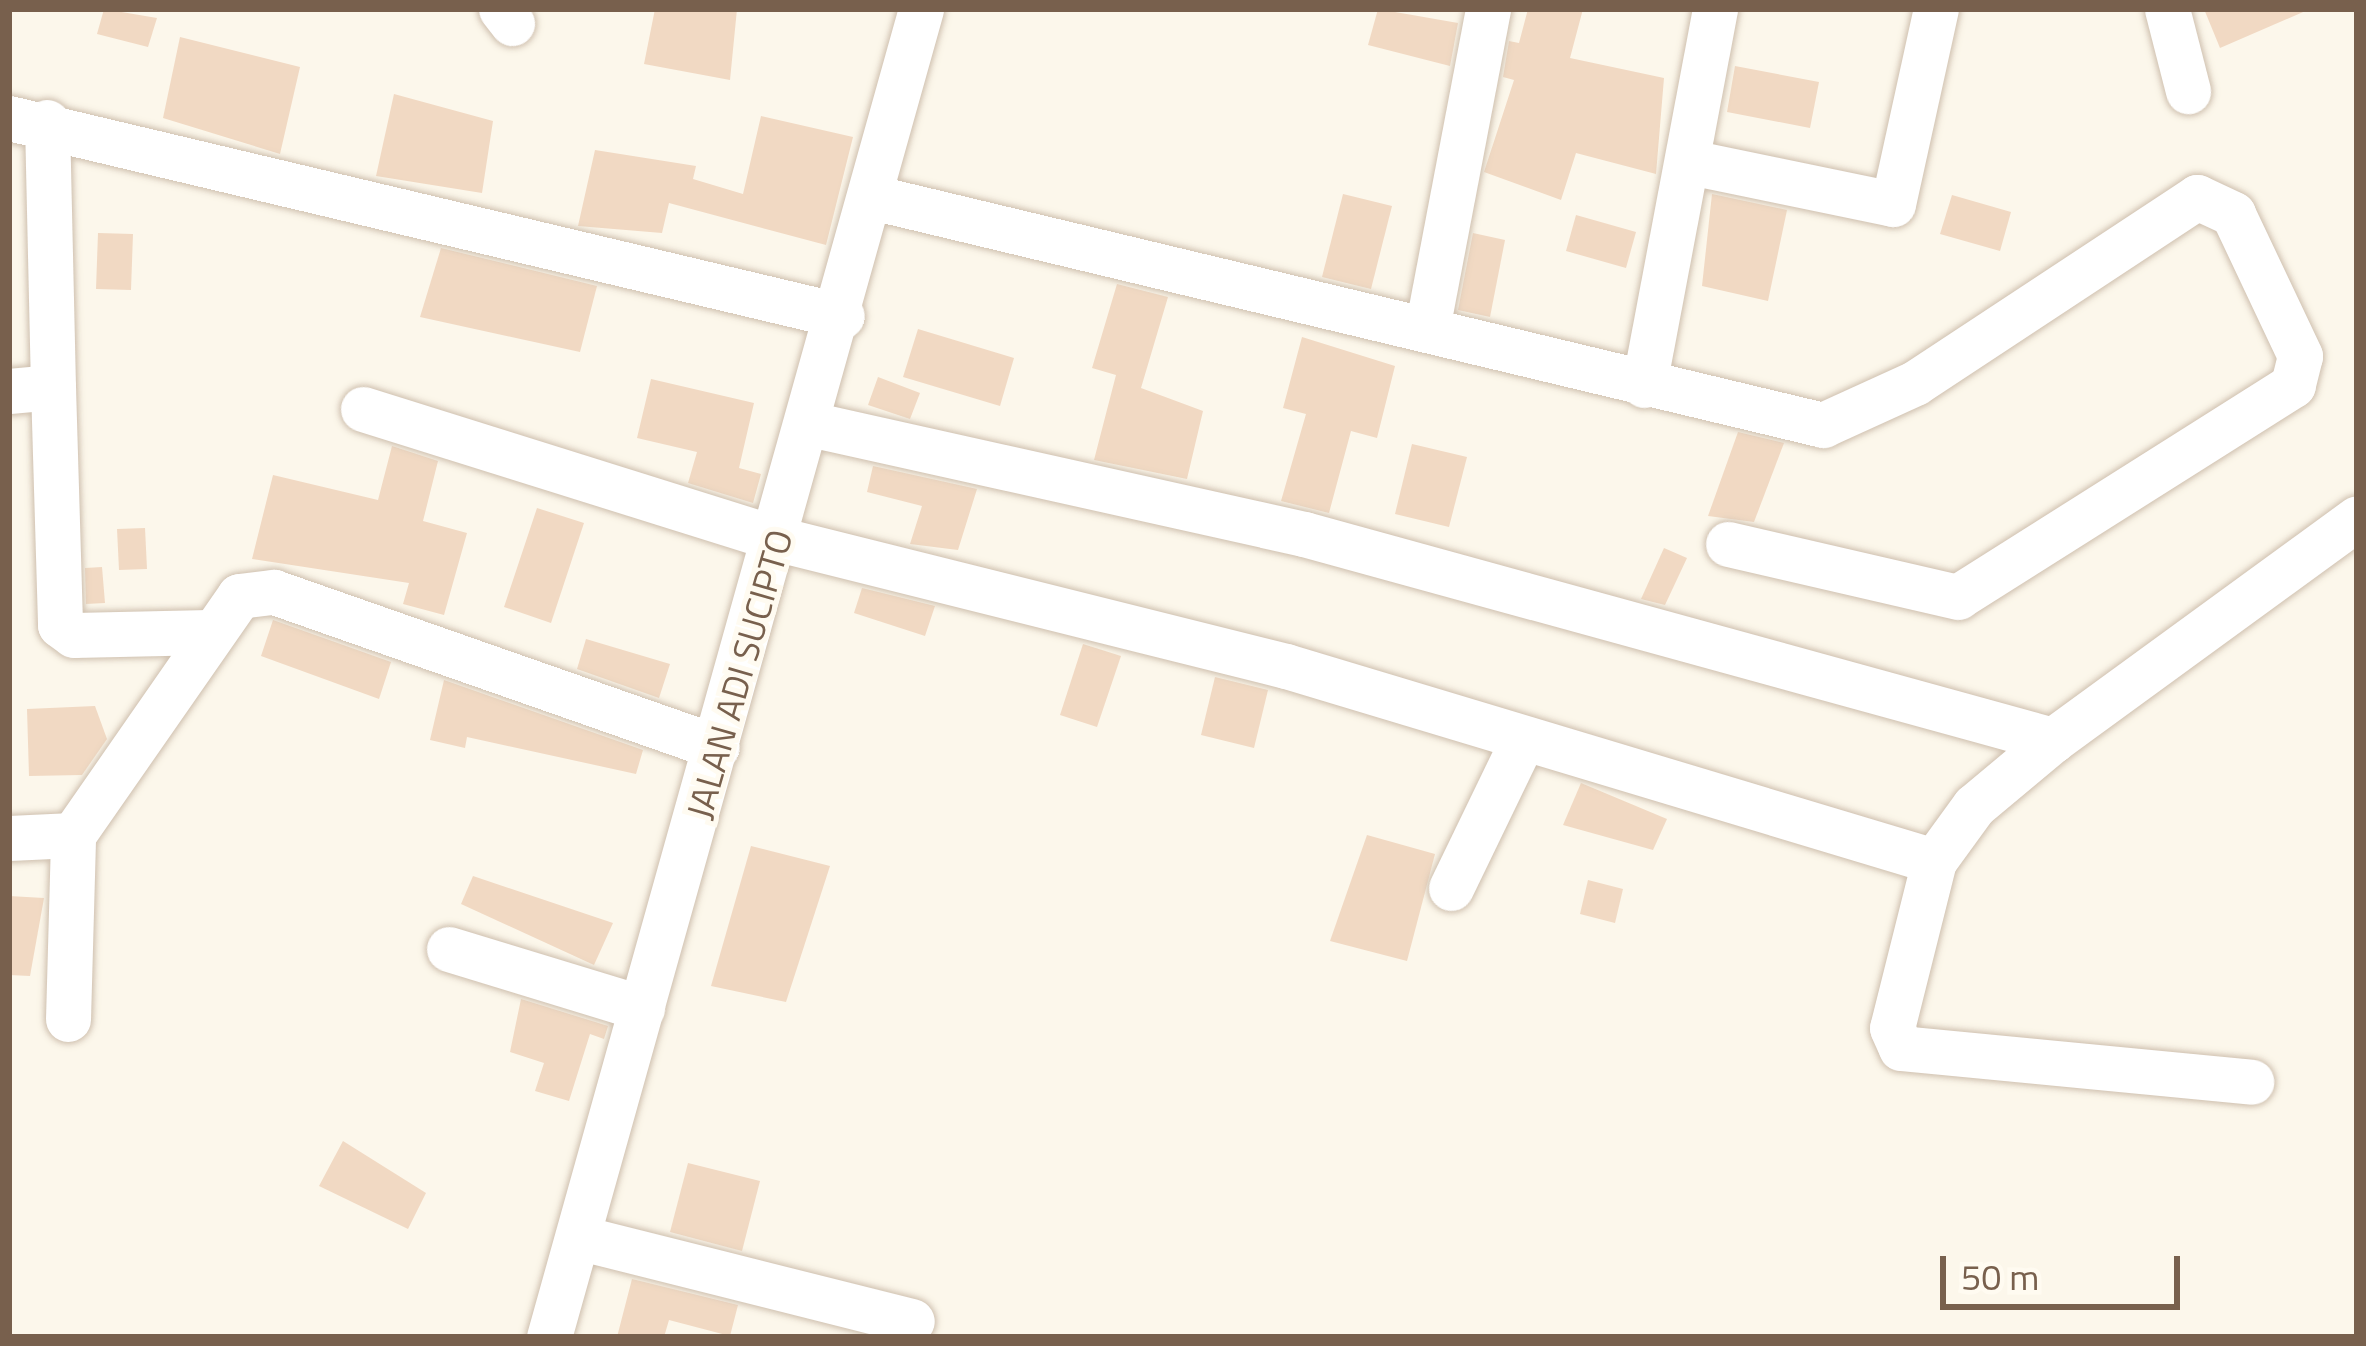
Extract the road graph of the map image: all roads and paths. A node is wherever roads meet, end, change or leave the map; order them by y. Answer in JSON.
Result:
{"nodes":[{"id":1,"x":921,"y":9,"type":"edge"},
{"id":2,"x":1488,"y":9,"type":"edge"},
{"id":3,"x":1715,"y":9,"type":"edge"},
{"id":4,"x":1936,"y":9,"type":"edge"},
{"id":5,"x":2165,"y":9,"type":"edge"},
{"id":6,"x":2188,"y":91,"type":"dead end"},
{"id":7,"x":28,"y":120,"type":"edge"},
{"id":8,"x":1690,"y":162,"type":"junction"},
{"id":9,"x":876,"y":198,"type":"junction"},
{"id":10,"x":842,"y":316,"type":"junction"},
{"id":11,"x":1427,"y":329,"type":"junction"},
{"id":12,"x":1644,"y":385,"type":"junction"},
{"id":13,"x":31,"y":389,"type":"edge"},
{"id":14,"x":362,"y":409,"type":"dead end"},
{"id":15,"x":810,"y":424,"type":"junction"},
{"id":16,"x":2357,"y":518,"type":"edge"},
{"id":17,"x":778,"y":539,"type":"junction"},
{"id":18,"x":1728,"y":544,"type":"dead end"},
{"id":19,"x":209,"y":632,"type":"junction"},
{"id":20,"x":1523,"y":739,"type":"junction"},
{"id":21,"x":2053,"y":740,"type":"junction"},
{"id":22,"x":717,"y":747,"type":"junction"},
{"id":23,"x":73,"y":835,"type":"junction"},
{"id":24,"x":9,"y":838,"type":"edge"},
{"id":25,"x":1934,"y":862,"type":"junction"},
{"id":26,"x":1451,"y":888,"type":"dead end"},
{"id":27,"x":449,"y":949,"type":"dead end"},
{"id":28,"x":642,"y":1008,"type":"junction"},
{"id":29,"x":68,"y":1019,"type":"dead end"},
{"id":30,"x":2252,"y":1082,"type":"dead end"},
{"id":31,"x":581,"y":1238,"type":"junction"},
{"id":32,"x":912,"y":1321,"type":"dead end"},
{"id":33,"x":549,"y":1337,"type":"edge"}],
"edges":[{"from":1,"to":9,"type":"street","name":"JALAN ADI SUCIPTO"},
{"from":2,"to":11,"type":"street"},
{"from":3,"to":8,"type":"street"},
{"from":4,"to":8,"type":"street"},
{"from":5,"to":6,"type":"street"},
{"from":7,"to":10,"type":"street"},
{"from":7,"to":13,"type":"street"},
{"from":8,"to":12,"type":"street"},
{"from":9,"to":10,"type":"street","name":"JALAN ADI SUCIPTO"},
{"from":9,"to":11,"type":"street"},
{"from":10,"to":15,"type":"street","name":"JALAN ADI SUCIPTO"},
{"from":11,"to":12,"type":"street"},
{"from":12,"to":18,"type":"street"},
{"from":13,"to":19,"type":"street"},
{"from":14,"to":17,"type":"street"},
{"from":15,"to":17,"type":"street","name":"JALAN ADI SUCIPTO"},
{"from":15,"to":21,"type":"street"},
{"from":16,"to":21,"type":"street"},
{"from":17,"to":20,"type":"street"},
{"from":17,"to":22,"type":"street","name":"JALAN ADI SUCIPTO"},
{"from":19,"to":22,"type":"street"},
{"from":19,"to":23,"type":"street"},
{"from":20,"to":25,"type":"street"},
{"from":20,"to":26,"type":"street"},
{"from":21,"to":25,"type":"street"},
{"from":22,"to":28,"type":"street","name":"JALAN ADI SUCIPTO"},
{"from":23,"to":24,"type":"street"},
{"from":23,"to":29,"type":"street"},
{"from":25,"to":30,"type":"street"},
{"from":27,"to":28,"type":"street"},
{"from":28,"to":31,"type":"street","name":"JALAN ADI SUCIPTO"},
{"from":31,"to":32,"type":"street"},
{"from":31,"to":33,"type":"street","name":"JALAN ADI SUCIPTO"}]}
